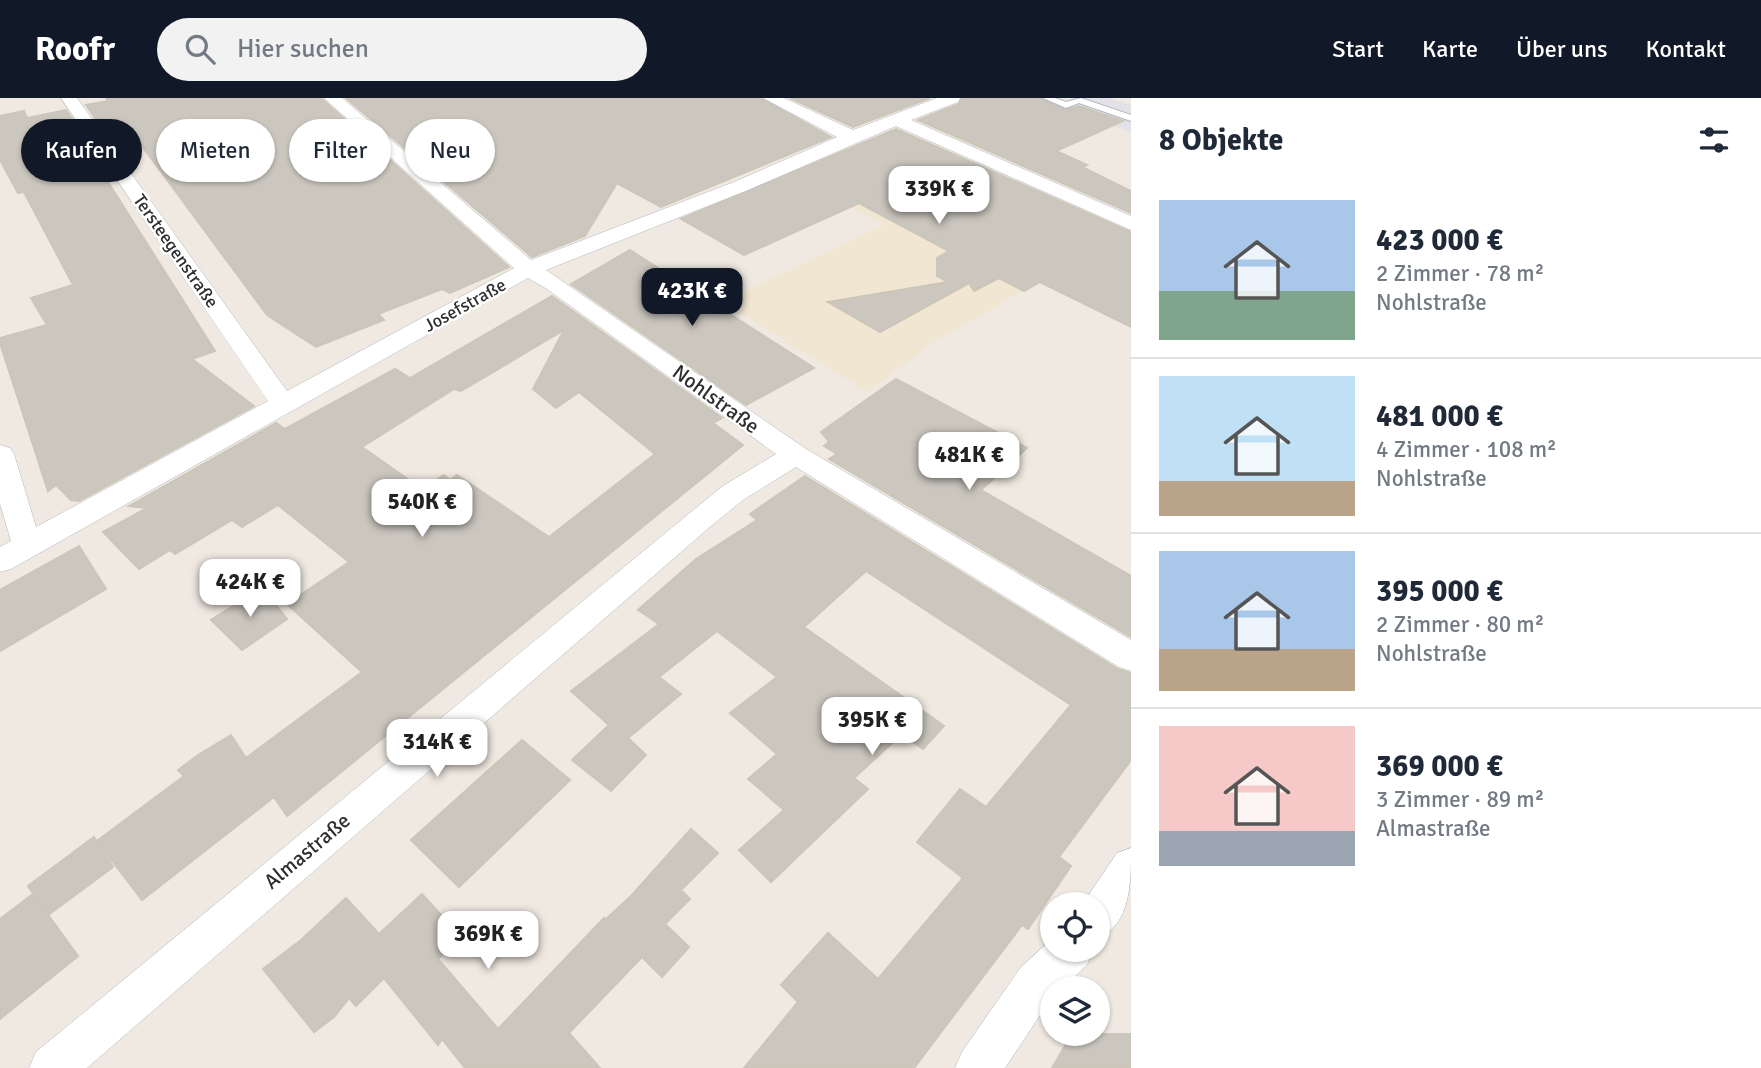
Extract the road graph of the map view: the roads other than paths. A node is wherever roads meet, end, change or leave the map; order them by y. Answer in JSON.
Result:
{"nodes":[{"id":1,"x":69,"y":98,"type":"edge"},
{"id":2,"x":332,"y":98,"type":"edge"},
{"id":3,"x":771,"y":98,"type":"edge"},
{"id":4,"x":952,"y":98,"type":"edge"},
{"id":5,"x":1046,"y":98,"type":"edge"},
{"id":6,"x":1131,"y":118,"type":"edge"},
{"id":7,"x":897,"y":120,"type":"junction"},
{"id":8,"x":852,"y":137,"type":"junction"},
{"id":9,"x":1131,"y":224,"type":"edge"},
{"id":10,"x":528,"y":270,"type":"junction"},
{"id":11,"x":284,"y":405,"type":"junction"},
{"id":12,"x":0,"y":454,"type":"edge"},
{"id":13,"x":796,"y":455,"type":"junction"},
{"id":14,"x":27,"y":546,"type":"junction"},
{"id":15,"x":0,"y":561,"type":"edge"},
{"id":16,"x":1131,"y":657,"type":"edge"},
{"id":17,"x":1131,"y":867,"type":"edge"},
{"id":18,"x":1110,"y":899,"type":"edge"},
{"id":19,"x":1058,"y":962,"type":"edge"},
{"id":20,"x":52,"y":1068,"type":"edge"},
{"id":21,"x":978,"y":1068,"type":"edge"}],
"edges":[{"from":1,"to":11,"type":"street","name":"Tersteegenstraße"},
{"from":2,"to":10,"type":"street","name":"Nohlstraße"},
{"from":3,"to":8,"type":"street"},
{"from":4,"to":7,"type":"street","name":"Josefstraße"},
{"from":5,"to":6,"type":"lane"},
{"from":7,"to":8,"type":"street","name":"Josefstraße"},
{"from":7,"to":9,"type":"street"},
{"from":8,"to":10,"type":"street","name":"Josefstraße"},
{"from":10,"to":11,"type":"street","name":"Josefstraße"},
{"from":10,"to":13,"type":"street","name":"Nohlstraße"},
{"from":11,"to":14,"type":"street","name":"Josefstraße"},
{"from":12,"to":14,"type":"street"},
{"from":13,"to":16,"type":"street","name":"Nohlstraße"},
{"from":13,"to":20,"type":"street","name":"Almastraße"},
{"from":14,"to":15,"type":"street","name":"Josefstraße"},
{"from":17,"to":18,"type":"street"},
{"from":19,"to":21,"type":"street"}]}
